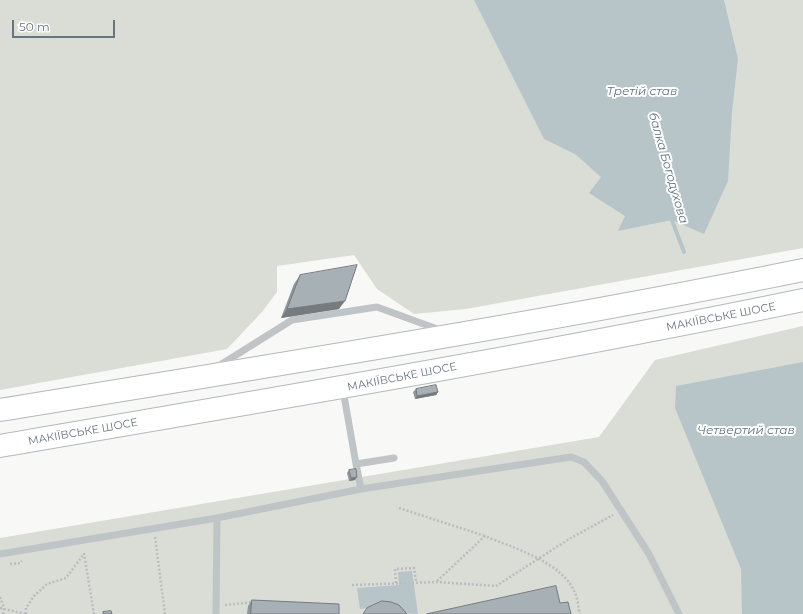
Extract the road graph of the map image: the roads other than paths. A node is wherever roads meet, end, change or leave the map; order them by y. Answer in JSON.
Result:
{"nodes":[{"id":1,"x":803,"y":270,"type":"edge"},
{"id":2,"x":803,"y":300,"type":"edge"},
{"id":3,"x":451,"y":334,"type":"junction"},
{"id":4,"x":201,"y":377,"type":"junction"},
{"id":5,"x":342,"y":388,"type":"junction"},
{"id":6,"x":0,"y":410,"type":"edge"},
{"id":7,"x":0,"y":446,"type":"edge"},
{"id":8,"x":394,"y":458,"type":"dead end"},
{"id":9,"x":356,"y":464,"type":"junction"},
{"id":10,"x":361,"y":489,"type":"junction"},
{"id":11,"x":216,"y":518,"type":"junction"},
{"id":12,"x":0,"y":554,"type":"edge"},
{"id":13,"x":216,"y":614,"type":"edge"},
{"id":14,"x":679,"y":614,"type":"edge"}],
"edges":[{"from":1,"to":3,"type":"main road"},
{"from":2,"to":5,"type":"main road","name":"МАКІЇВСЬКЕ ШОСЕ"},
{"from":3,"to":4,"type":"main road"},
{"from":3,"to":4,"type":"lane"},
{"from":4,"to":6,"type":"main road"},
{"from":5,"to":7,"type":"main road","name":"МАКІЇВСЬКЕ ШОСЕ"},
{"from":5,"to":9,"type":"lane"},
{"from":8,"to":9,"type":"lane"},
{"from":9,"to":10,"type":"lane"},
{"from":10,"to":11,"type":"lane"},
{"from":10,"to":14,"type":"lane"},
{"from":11,"to":12,"type":"lane"},
{"from":11,"to":13,"type":"lane"}]}
